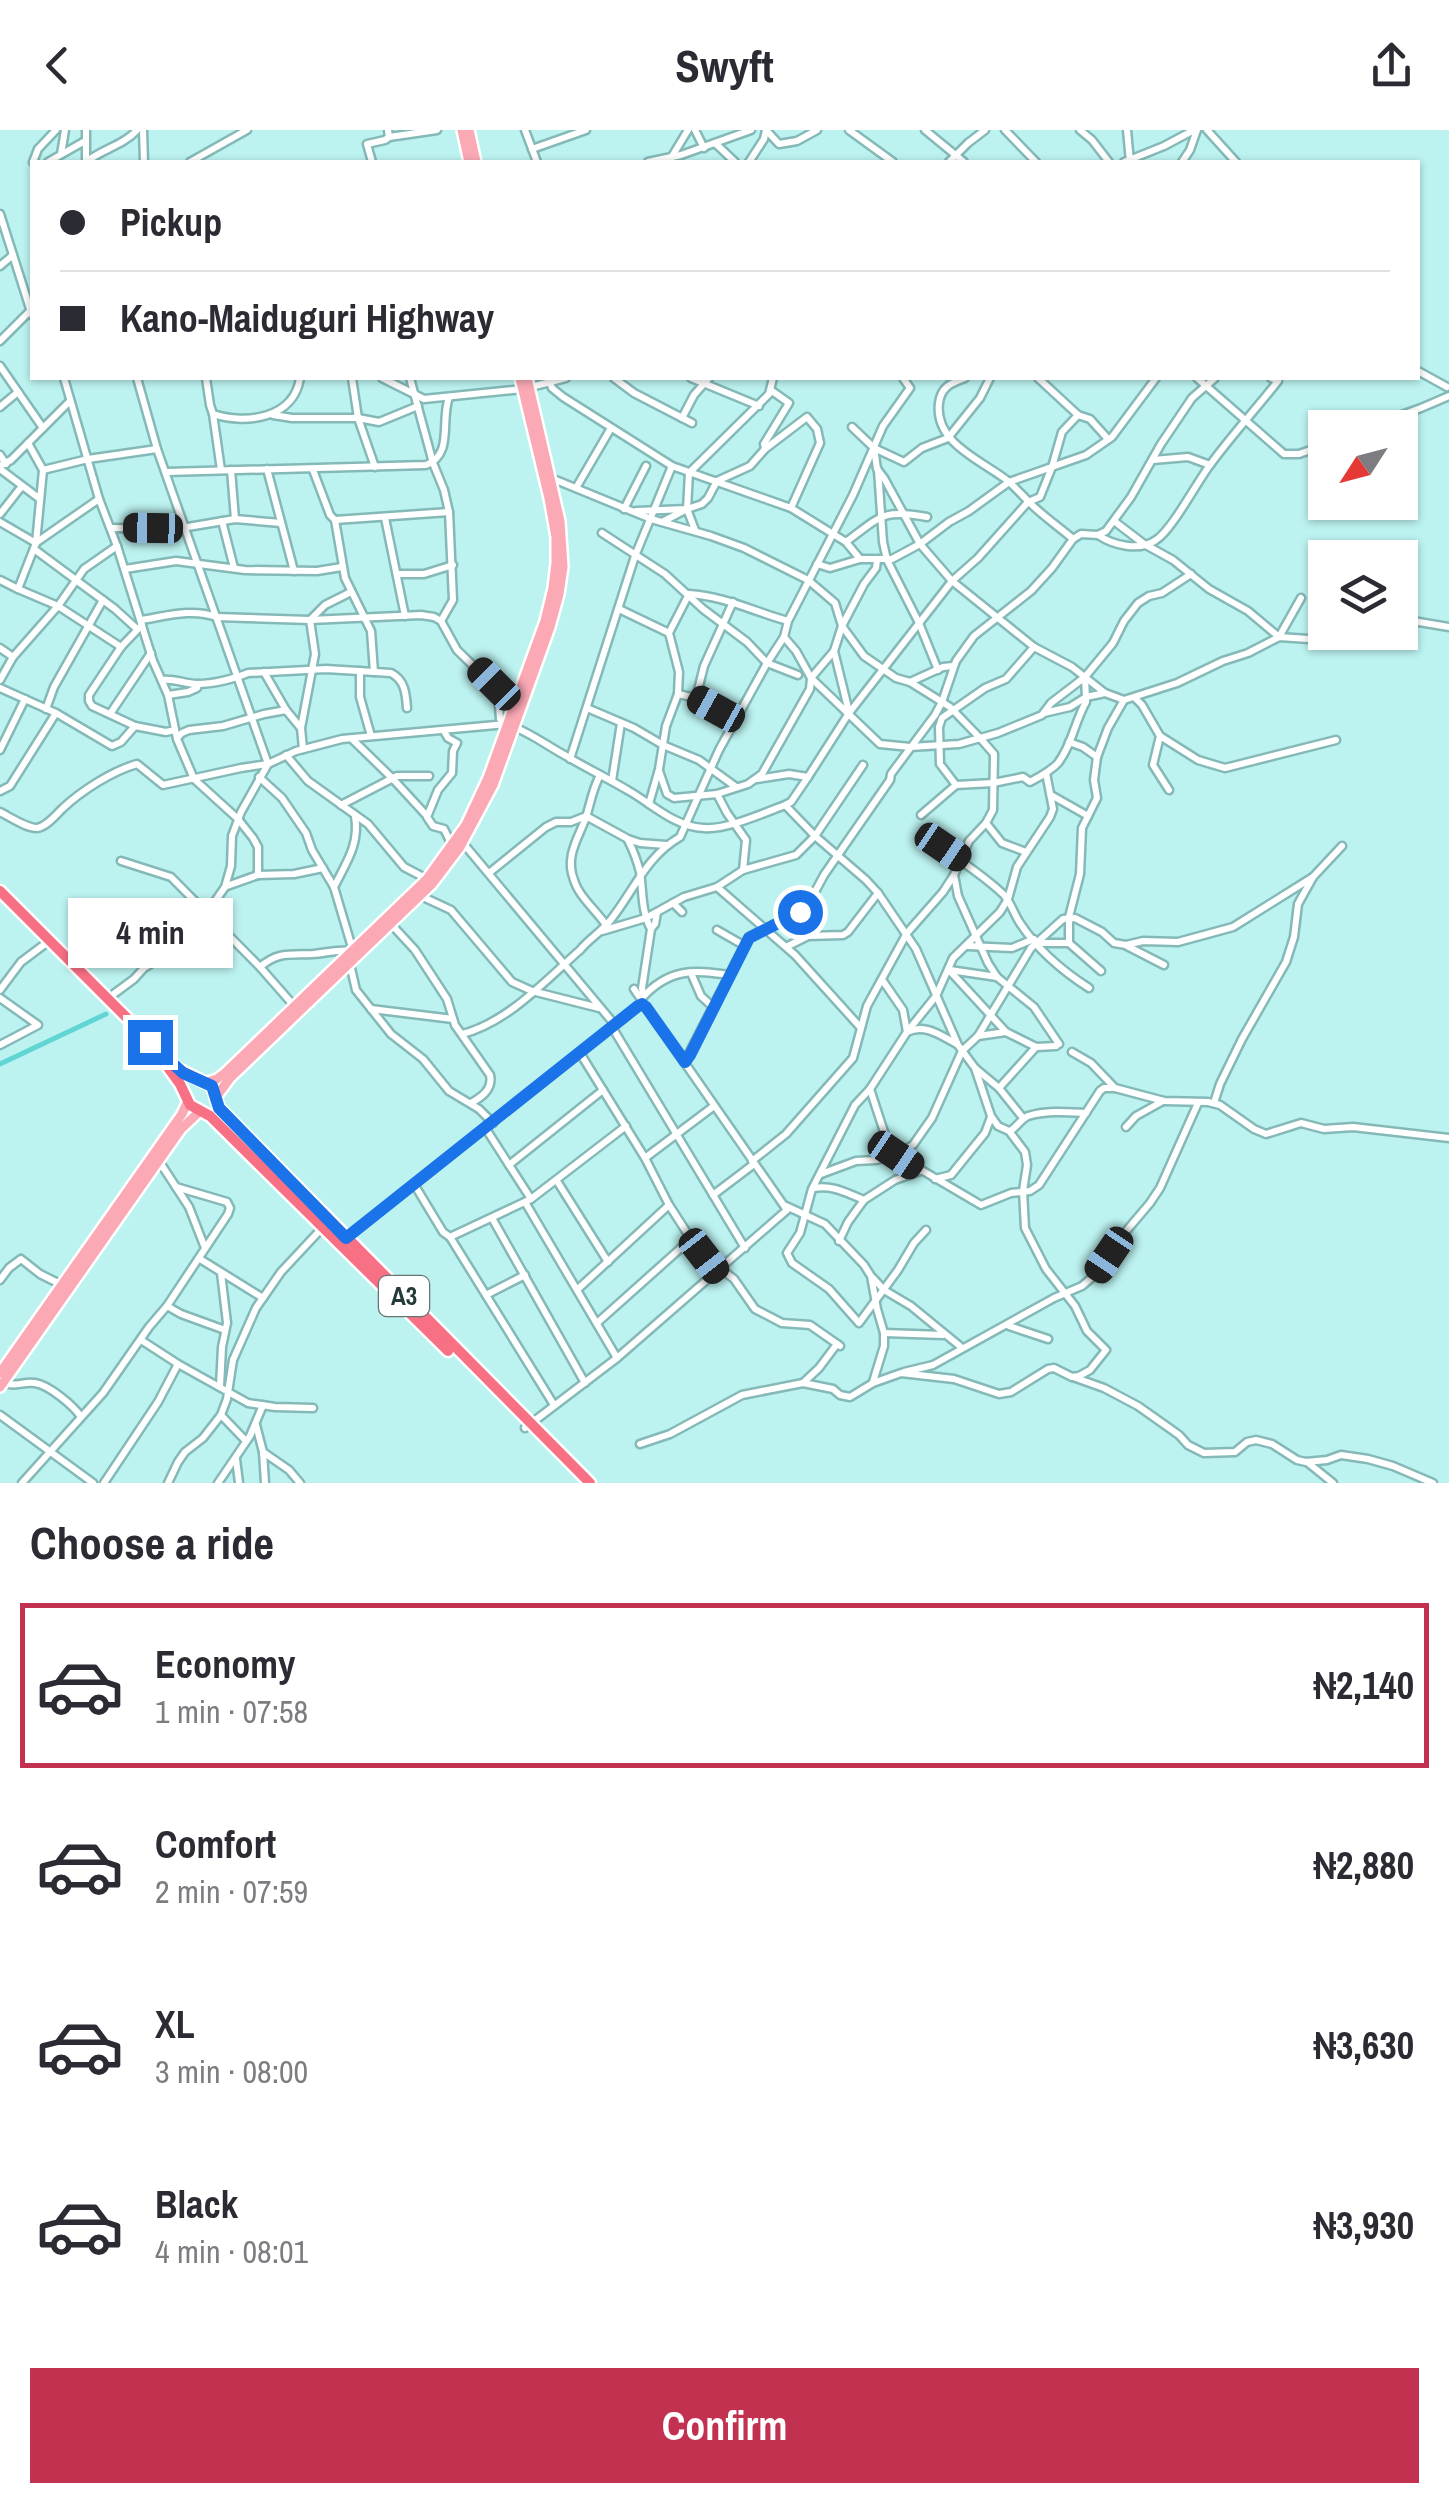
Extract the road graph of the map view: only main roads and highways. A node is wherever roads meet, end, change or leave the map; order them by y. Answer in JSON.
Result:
{"nodes":[{"id":1,"x":465,"y":130,"type":"edge"},
{"id":2,"x":472,"y":160,"type":"edge"},
{"id":3,"x":525,"y":383,"type":"edge"},
{"id":4,"x":511,"y":726,"type":"junction"},
{"id":5,"x":458,"y":844,"type":"junction"},
{"id":6,"x":0,"y":891,"type":"edge"},
{"id":7,"x":0,"y":899,"type":"edge"},
{"id":8,"x":22,"y":918,"type":"junction"},
{"id":9,"x":204,"y":1082,"type":"junction"},
{"id":10,"x":216,"y":1098,"type":"junction"},
{"id":11,"x":188,"y":1099,"type":"junction"},
{"id":12,"x":201,"y":1111,"type":"junction"},
{"id":13,"x":343,"y":1240,"type":"junction"},
{"id":14,"x":1,"y":1381,"type":"edge"},
{"id":15,"x":528,"y":1426,"type":"junction"},
{"id":16,"x":580,"y":1483,"type":"edge"},
{"id":17,"x":590,"y":1483,"type":"edge"}],
"edges":[{"from":1,"to":2,"type":"main road"},
{"from":3,"to":4,"type":"main road"},
{"from":3,"to":4,"type":"main road"},
{"from":4,"to":5,"type":"main road"},
{"from":5,"to":9,"type":"main road"},
{"from":5,"to":10,"type":"main road"},
{"from":6,"to":8,"type":"highway","number":"A3"},
{"from":7,"to":8,"type":"highway","number":"A3"},
{"from":8,"to":9,"type":"highway","number":"A3"},
{"from":8,"to":11,"type":"highway","number":"A3"},
{"from":9,"to":10,"type":"highway","number":"A3"},
{"from":9,"to":11,"type":"highway"},
{"from":10,"to":12,"type":"highway"},
{"from":10,"to":13,"type":"highway","number":"A3"},
{"from":11,"to":12,"type":"highway","number":"A3"},
{"from":11,"to":14,"type":"main road"},
{"from":12,"to":13,"type":"highway","number":"A3"},
{"from":12,"to":14,"type":"main road"},
{"from":13,"to":15,"type":"highway","number":"A3"},
{"from":15,"to":16,"type":"highway","number":"A3"},
{"from":15,"to":17,"type":"highway","number":"A3"}]}
